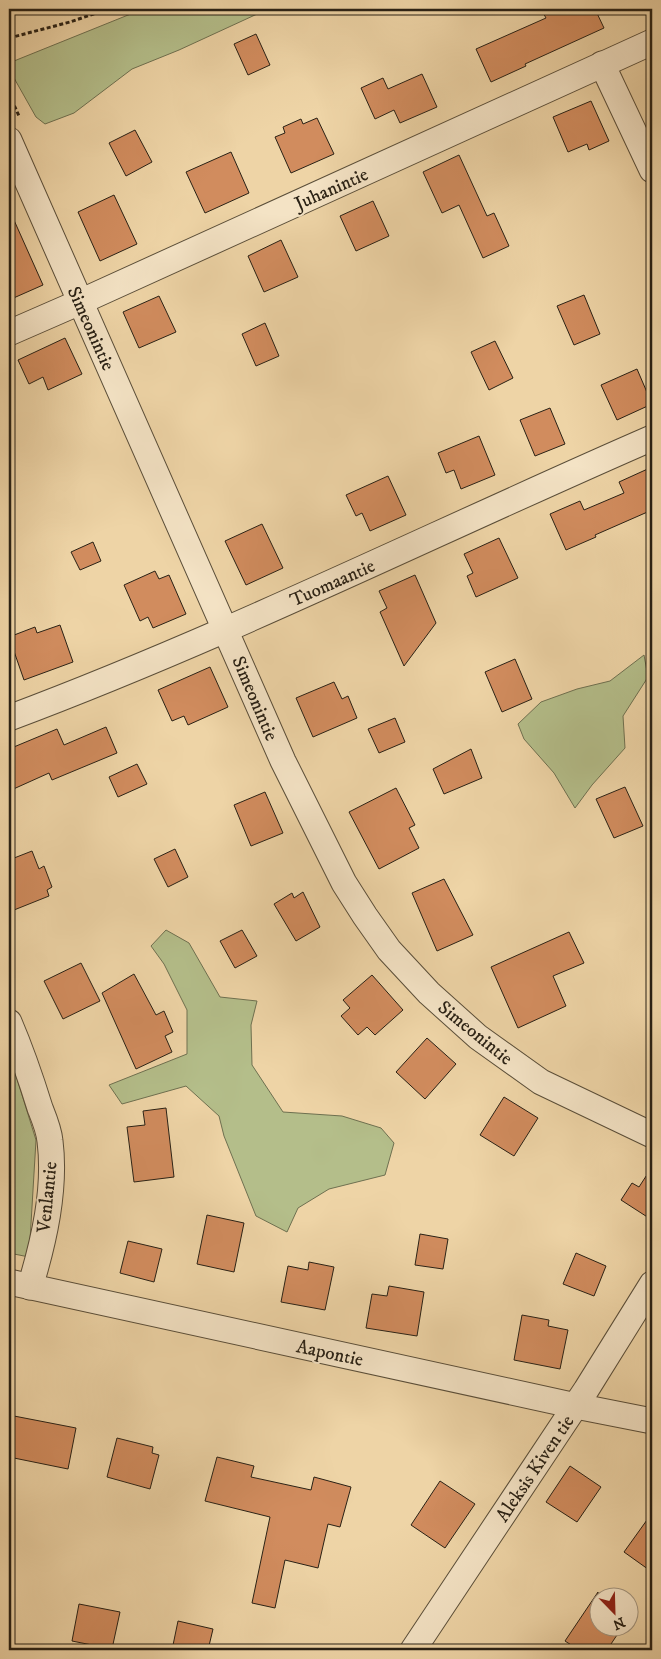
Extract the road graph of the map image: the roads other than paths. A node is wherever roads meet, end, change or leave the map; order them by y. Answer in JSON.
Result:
{"nodes":[{"id":1,"x":652,"y":42,"type":"edge"},
{"id":2,"x":602,"y":64,"type":"junction"},
{"id":3,"x":15,"y":131,"type":"edge"},
{"id":4,"x":652,"y":170,"type":"edge"},
{"id":5,"x":80,"y":302,"type":"junction"},
{"id":6,"x":9,"y":333,"type":"edge"},
{"id":7,"x":652,"y":438,"type":"edge"},
{"id":8,"x":226,"y":630,"type":"junction"},
{"id":9,"x":9,"y":718,"type":"edge"},
{"id":10,"x":9,"y":1022,"type":"edge"},
{"id":11,"x":652,"y":1135,"type":"edge"},
{"id":12,"x":19,"y":1284,"type":"edge"},
{"id":13,"x":652,"y":1284,"type":"edge"},
{"id":14,"x":576,"y":1406,"type":"junction"},
{"id":15,"x":652,"y":1421,"type":"edge"},
{"id":16,"x":413,"y":1650,"type":"edge"}],
"edges":[{"from":1,"to":2,"type":"street","name":"Juhanintie"},
{"from":2,"to":4,"type":"street"},
{"from":2,"to":5,"type":"street","name":"Juhanintie"},
{"from":3,"to":5,"type":"street","name":"Simeonintie"},
{"from":5,"to":6,"type":"street","name":"Juhanintie"},
{"from":5,"to":8,"type":"street","name":"Simeonintie"},
{"from":7,"to":8,"type":"street","name":"Tuomaantie"},
{"from":8,"to":9,"type":"street","name":"Tuomaantie"},
{"from":8,"to":11,"type":"street","name":"Simeonintie"},
{"from":10,"to":12,"type":"street","name":"Venlantie"},
{"from":12,"to":14,"type":"street","name":"Aapontie"},
{"from":13,"to":14,"type":"street","name":"Aleksis Kiven tie"},
{"from":14,"to":15,"type":"street","name":"Aapontie"},
{"from":14,"to":16,"type":"street","name":"Aleksis Kiven tie"}]}
